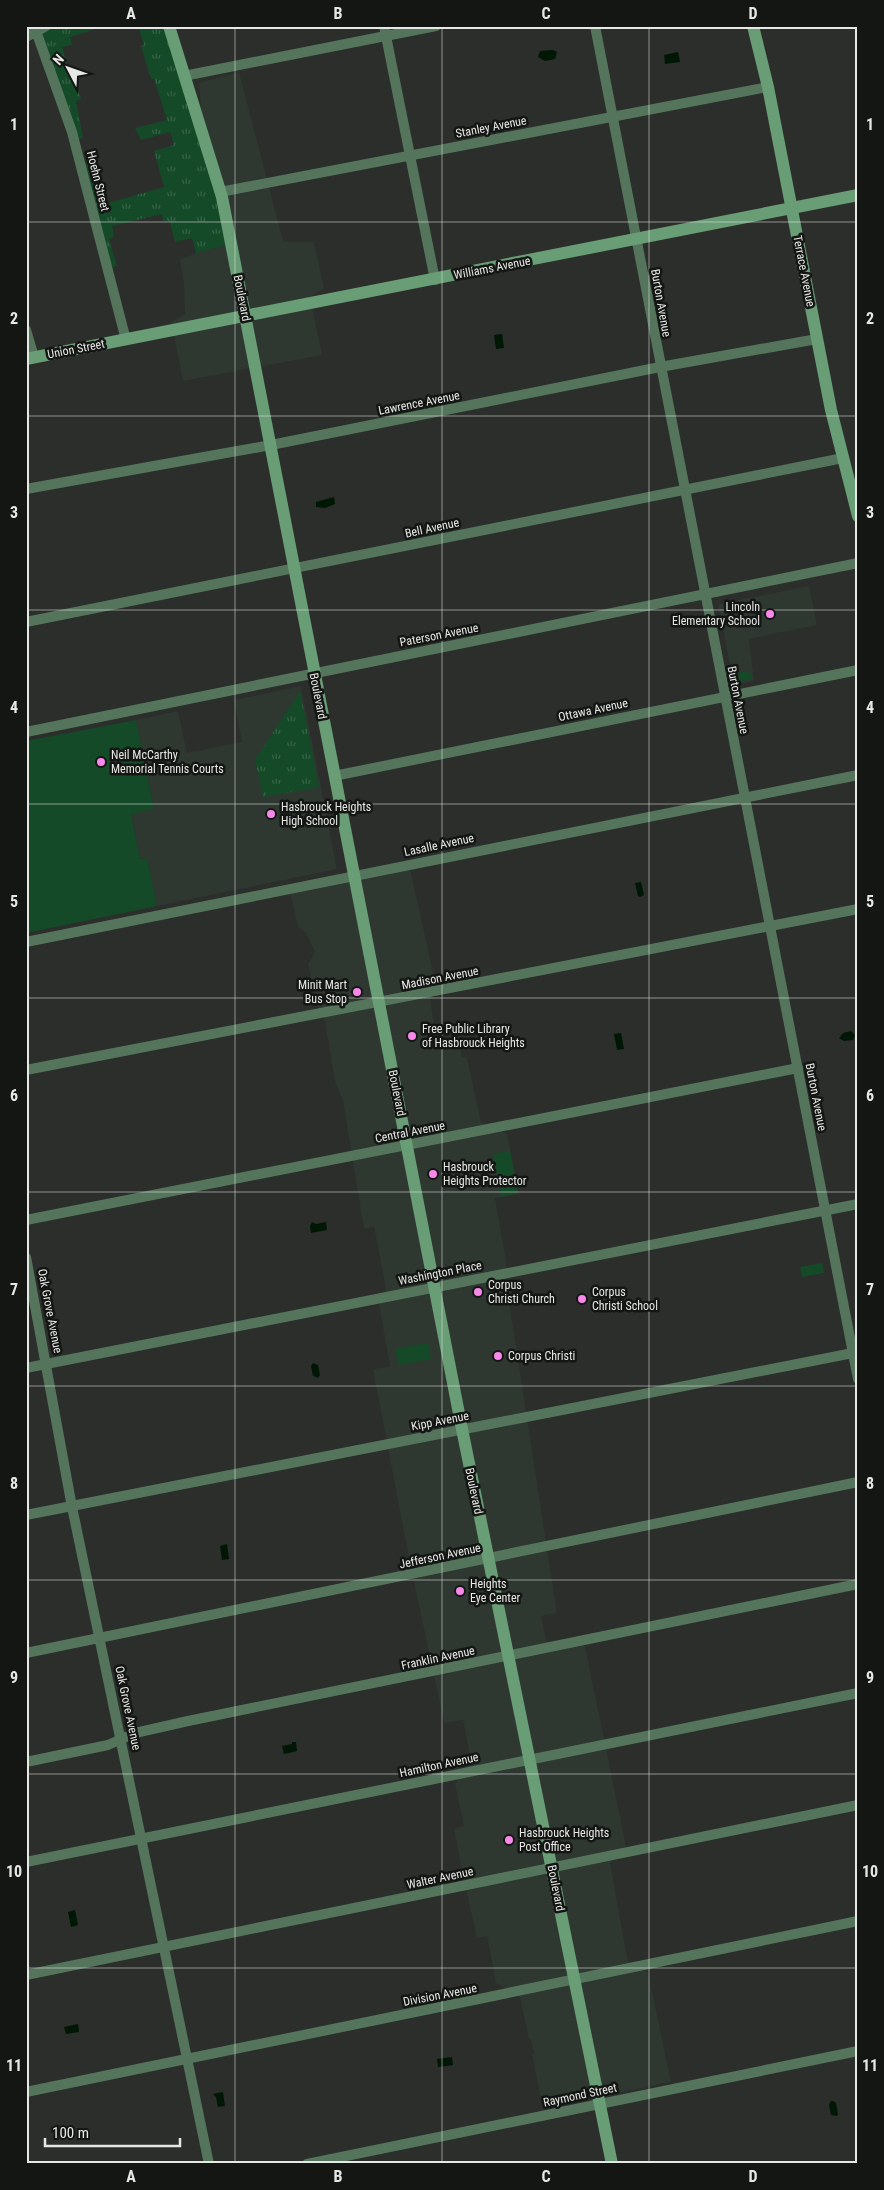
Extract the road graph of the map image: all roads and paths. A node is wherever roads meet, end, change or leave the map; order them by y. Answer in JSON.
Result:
{"nodes":[{"id":1,"x":46,"y":26,"type":"edge"},
{"id":2,"x":169,"y":26,"type":"edge"},
{"id":3,"x":436,"y":26,"type":"edge"},
{"id":4,"x":595,"y":26,"type":"edge"},
{"id":5,"x":752,"y":26,"type":"edge"},
{"id":6,"x":36,"y":31,"type":"junction"},
{"id":7,"x":385,"y":31,"type":"edge"},
{"id":8,"x":26,"y":37,"type":"edge"},
{"id":9,"x":184,"y":76,"type":"junction"},
{"id":10,"x":768,"y":88,"type":"junction"},
{"id":11,"x":613,"y":116,"type":"junction"},
{"id":12,"x":410,"y":155,"type":"junction"},
{"id":13,"x":220,"y":192,"type":"junction"},
{"id":14,"x":858,"y":196,"type":"edge"},
{"id":15,"x":791,"y":208,"type":"junction"},
{"id":16,"x":637,"y":240,"type":"junction"},
{"id":17,"x":434,"y":280,"type":"junction"},
{"id":18,"x":245,"y":316,"type":"junction"},
{"id":19,"x":26,"y":330,"type":"edge"},
{"id":20,"x":816,"y":339,"type":"junction"},
{"id":21,"x":126,"y":340,"type":"junction"},
{"id":22,"x":30,"y":358,"type":"edge"},
{"id":23,"x":660,"y":368,"type":"junction"},
{"id":24,"x":271,"y":445,"type":"junction"},
{"id":25,"x":843,"y":458,"type":"junction"},
{"id":26,"x":26,"y":489,"type":"edge"},
{"id":27,"x":684,"y":489,"type":"junction"},
{"id":28,"x":858,"y":516,"type":"edge"},
{"id":29,"x":858,"y":564,"type":"edge"},
{"id":30,"x":294,"y":568,"type":"junction"},
{"id":31,"x":704,"y":594,"type":"junction"},
{"id":32,"x":26,"y":622,"type":"edge"},
{"id":33,"x":858,"y":670,"type":"edge"},
{"id":34,"x":314,"y":673,"type":"junction"},
{"id":35,"x":724,"y":697,"type":"junction"},
{"id":36,"x":26,"y":732,"type":"edge"},
{"id":37,"x":858,"y":775,"type":"edge"},
{"id":38,"x":334,"y":776,"type":"junction"},
{"id":39,"x":744,"y":798,"type":"junction"},
{"id":40,"x":354,"y":875,"type":"junction"},
{"id":41,"x":858,"y":908,"type":"edge"},
{"id":42,"x":769,"y":926,"type":"junction"},
{"id":43,"x":26,"y":942,"type":"edge"},
{"id":44,"x":379,"y":1003,"type":"junction"},
{"id":45,"x":798,"y":1068,"type":"junction"},
{"id":46,"x":26,"y":1070,"type":"edge"},
{"id":47,"x":406,"y":1145,"type":"junction"},
{"id":48,"x":858,"y":1204,"type":"edge"},
{"id":49,"x":825,"y":1210,"type":"junction"},
{"id":50,"x":26,"y":1220,"type":"edge"},
{"id":51,"x":26,"y":1257,"type":"edge"},
{"id":52,"x":434,"y":1287,"type":"junction"},
{"id":53,"x":856,"y":1352,"type":"edge"},
{"id":54,"x":47,"y":1364,"type":"junction"},
{"id":55,"x":26,"y":1368,"type":"edge"},
{"id":56,"x":858,"y":1379,"type":"edge"},
{"id":57,"x":462,"y":1429,"type":"junction"},
{"id":58,"x":858,"y":1482,"type":"edge"},
{"id":59,"x":72,"y":1507,"type":"junction"},
{"id":60,"x":26,"y":1515,"type":"edge"},
{"id":61,"x":489,"y":1558,"type":"junction"},
{"id":62,"x":858,"y":1584,"type":"edge"},
{"id":63,"x":100,"y":1638,"type":"junction"},
{"id":64,"x":26,"y":1653,"type":"edge"},
{"id":65,"x":509,"y":1656,"type":"junction"},
{"id":66,"x":858,"y":1693,"type":"edge"},
{"id":67,"x":122,"y":1738,"type":"junction"},
{"id":68,"x":530,"y":1760,"type":"junction"},
{"id":69,"x":26,"y":1762,"type":"edge"},
{"id":70,"x":858,"y":1805,"type":"edge"},
{"id":71,"x":142,"y":1838,"type":"junction"},
{"id":72,"x":26,"y":1862,"type":"edge"},
{"id":73,"x":552,"y":1867,"type":"junction"},
{"id":74,"x":858,"y":1921,"type":"edge"},
{"id":75,"x":164,"y":1947,"type":"junction"},
{"id":76,"x":26,"y":1975,"type":"edge"},
{"id":77,"x":574,"y":1979,"type":"junction"},
{"id":78,"x":858,"y":2051,"type":"edge"},
{"id":79,"x":188,"y":2058,"type":"junction"},
{"id":80,"x":26,"y":2092,"type":"edge"},
{"id":81,"x":600,"y":2104,"type":"junction"},
{"id":82,"x":209,"y":2164,"type":"edge"},
{"id":83,"x":307,"y":2164,"type":"edge"},
{"id":84,"x":612,"y":2164,"type":"edge"}],
"edges":[{"from":1,"to":6,"type":"street"},
{"from":2,"to":9,"type":"street","name":"Boulevard"},
{"from":3,"to":7,"type":"street"},
{"from":4,"to":11,"type":"street","name":"Burton Avenue"},
{"from":5,"to":10,"type":"street","name":"Terrace Avenue"},
{"from":6,"to":8,"type":"street"},
{"from":6,"to":21,"type":"street","name":"Hoehn Street"},
{"from":7,"to":9,"type":"street"},
{"from":7,"to":12,"type":"street"},
{"from":9,"to":13,"type":"street","name":"Boulevard"},
{"from":10,"to":11,"type":"street","name":"Stanley Avenue"},
{"from":10,"to":15,"type":"street","name":"Terrace Avenue"},
{"from":11,"to":12,"type":"street","name":"Stanley Avenue"},
{"from":11,"to":16,"type":"street","name":"Burton Avenue"},
{"from":12,"to":13,"type":"street","name":"Stanley Avenue"},
{"from":12,"to":17,"type":"street"},
{"from":13,"to":18,"type":"street","name":"Boulevard"},
{"from":14,"to":15,"type":"street","name":"Williams Avenue"},
{"from":15,"to":16,"type":"street","name":"Williams Avenue"},
{"from":15,"to":20,"type":"street","name":"Terrace Avenue"},
{"from":16,"to":17,"type":"street","name":"Williams Avenue"},
{"from":16,"to":23,"type":"street","name":"Burton Avenue"},
{"from":17,"to":18,"type":"street","name":"Williams Avenue"},
{"from":18,"to":21,"type":"street","name":"Williams Avenue"},
{"from":18,"to":24,"type":"street","name":"Boulevard"},
{"from":19,"to":22,"type":"street"},
{"from":20,"to":23,"type":"street","name":"Lawrence Avenue"},
{"from":20,"to":25,"type":"street","name":"Terrace Avenue"},
{"from":21,"to":22,"type":"street","name":"Union Street"},
{"from":23,"to":24,"type":"street","name":"Lawrence Avenue"},
{"from":23,"to":27,"type":"street","name":"Burton Avenue"},
{"from":24,"to":26,"type":"street","name":"Lawrence Avenue"},
{"from":24,"to":30,"type":"street","name":"Boulevard"},
{"from":25,"to":27,"type":"street","name":"Bell Avenue"},
{"from":25,"to":28,"type":"street","name":"Terrace Avenue"},
{"from":27,"to":30,"type":"street","name":"Bell Avenue"},
{"from":27,"to":31,"type":"street","name":"Burton Avenue"},
{"from":29,"to":31,"type":"street","name":"Paterson Avenue"},
{"from":30,"to":32,"type":"street","name":"Bell Avenue"},
{"from":30,"to":34,"type":"street","name":"Boulevard"},
{"from":31,"to":34,"type":"street","name":"Paterson Avenue"},
{"from":31,"to":35,"type":"street","name":"Burton Avenue"},
{"from":33,"to":35,"type":"street","name":"Ottawa Avenue"},
{"from":34,"to":36,"type":"street","name":"Paterson Avenue"},
{"from":34,"to":38,"type":"street","name":"Boulevard"},
{"from":35,"to":38,"type":"street","name":"Ottawa Avenue"},
{"from":35,"to":39,"type":"street","name":"Burton Avenue"},
{"from":37,"to":39,"type":"street","name":"Lasalle Avenue"},
{"from":38,"to":40,"type":"street","name":"Boulevard"},
{"from":39,"to":40,"type":"street","name":"Lasalle Avenue"},
{"from":39,"to":42,"type":"street","name":"Burton Avenue"},
{"from":40,"to":43,"type":"street","name":"Lasalle Avenue"},
{"from":40,"to":44,"type":"street","name":"Boulevard"},
{"from":41,"to":42,"type":"street","name":"Madison Avenue"},
{"from":42,"to":44,"type":"street","name":"Madison Avenue"},
{"from":42,"to":45,"type":"street","name":"Burton Avenue"},
{"from":44,"to":46,"type":"street","name":"Madison Avenue"},
{"from":44,"to":47,"type":"street","name":"Boulevard"},
{"from":45,"to":47,"type":"street","name":"Central Avenue"},
{"from":45,"to":49,"type":"street","name":"Burton Avenue"},
{"from":47,"to":50,"type":"street","name":"Central Avenue"},
{"from":47,"to":52,"type":"street","name":"Boulevard"},
{"from":48,"to":49,"type":"street","name":"Washington Place"},
{"from":49,"to":52,"type":"street","name":"Washington Place"},
{"from":49,"to":53,"type":"street","name":"Burton Avenue"},
{"from":51,"to":54,"type":"street","name":"Oak Grove Avenue"},
{"from":52,"to":54,"type":"street","name":"Washington Place"},
{"from":52,"to":57,"type":"street","name":"Boulevard"},
{"from":53,"to":56,"type":"street","name":"Burton Avenue"},
{"from":53,"to":57,"type":"street","name":"Kipp Avenue"},
{"from":54,"to":55,"type":"street","name":"Washington Place"},
{"from":54,"to":59,"type":"street","name":"Oak Grove Avenue"},
{"from":57,"to":59,"type":"street","name":"Kipp Avenue"},
{"from":57,"to":61,"type":"street","name":"Boulevard"},
{"from":58,"to":61,"type":"street","name":"Jefferson Avenue"},
{"from":59,"to":60,"type":"street","name":"Kipp Avenue"},
{"from":59,"to":63,"type":"street","name":"Oak Grove Avenue"},
{"from":61,"to":63,"type":"street","name":"Jefferson Avenue"},
{"from":61,"to":65,"type":"street","name":"Boulevard"},
{"from":62,"to":65,"type":"street","name":"Franklin Avenue"},
{"from":63,"to":64,"type":"street","name":"Jefferson Avenue"},
{"from":63,"to":67,"type":"street","name":"Oak Grove Avenue"},
{"from":65,"to":67,"type":"street","name":"Franklin Avenue"},
{"from":65,"to":68,"type":"street","name":"Boulevard"},
{"from":66,"to":68,"type":"street","name":"Hamilton Avenue"},
{"from":67,"to":69,"type":"street","name":"Franklin Avenue"},
{"from":67,"to":71,"type":"street","name":"Oak Grove Avenue"},
{"from":68,"to":71,"type":"street","name":"Hamilton Avenue"},
{"from":68,"to":73,"type":"street","name":"Boulevard"},
{"from":70,"to":73,"type":"street","name":"Walter Avenue"},
{"from":71,"to":72,"type":"street","name":"Hamilton Avenue"},
{"from":71,"to":75,"type":"street","name":"Oak Grove Avenue"},
{"from":73,"to":75,"type":"street","name":"Walter Avenue"},
{"from":73,"to":77,"type":"street","name":"Boulevard"},
{"from":74,"to":77,"type":"street","name":"Division Avenue"},
{"from":75,"to":76,"type":"street","name":"Walter Avenue"},
{"from":75,"to":79,"type":"street","name":"Oak Grove Avenue"},
{"from":77,"to":79,"type":"street","name":"Division Avenue"},
{"from":77,"to":81,"type":"street","name":"Boulevard"},
{"from":78,"to":81,"type":"street","name":"Raymond Street"},
{"from":79,"to":80,"type":"street","name":"Division Avenue"},
{"from":79,"to":82,"type":"street","name":"Oak Grove Avenue"},
{"from":81,"to":83,"type":"street","name":"Raymond Street"},
{"from":81,"to":84,"type":"street","name":"Boulevard"}]}
